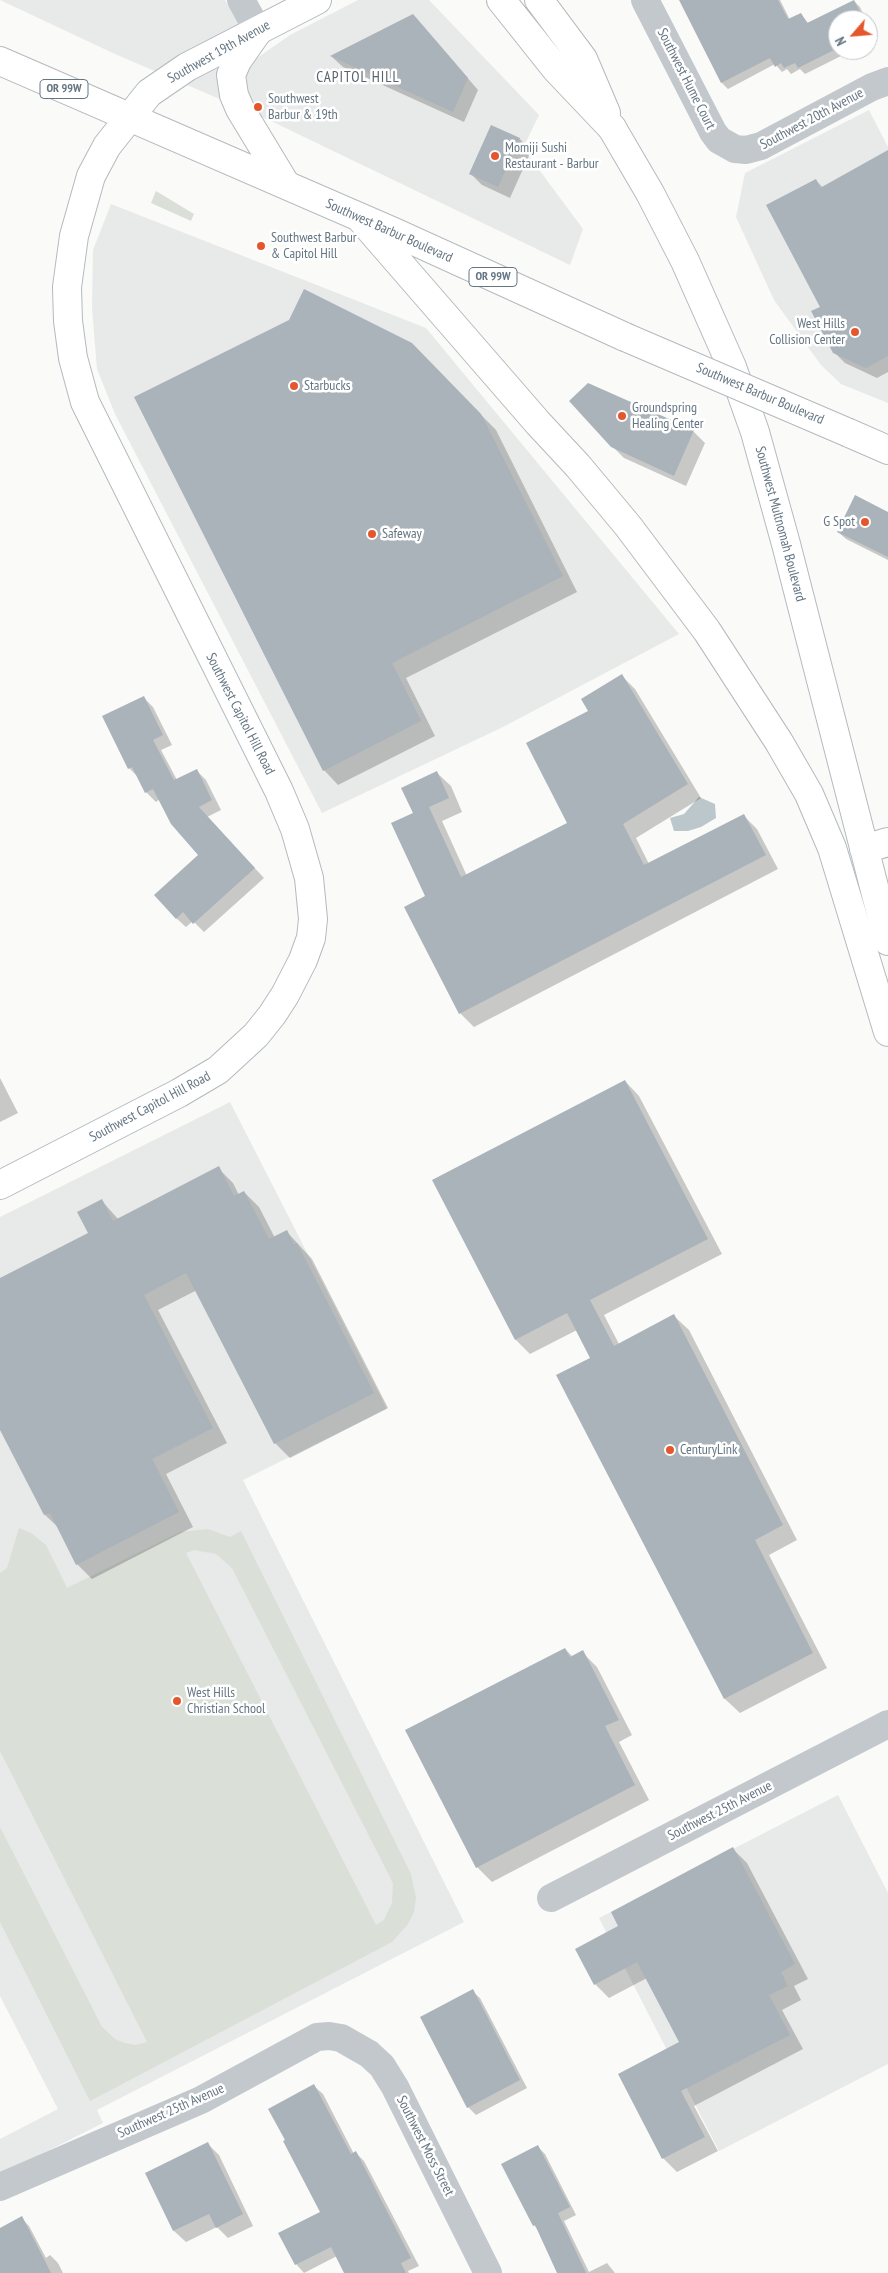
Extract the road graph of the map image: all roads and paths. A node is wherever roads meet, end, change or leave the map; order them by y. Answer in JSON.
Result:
{"nodes":[{"id":1,"x":241,"y":0,"type":"edge"},
{"id":2,"x":318,"y":0,"type":"edge"},
{"id":3,"x":501,"y":0,"type":"edge"},
{"id":4,"x":539,"y":0,"type":"edge"},
{"id":5,"x":645,"y":0,"type":"edge"},
{"id":6,"x":258,"y":31,"type":"junction"},
{"id":7,"x":0,"y":61,"type":"edge"},
{"id":8,"x":888,"y":81,"type":"edge"},
{"id":9,"x":129,"y":117,"type":"junction"},
{"id":10,"x":612,"y":128,"type":"junction"},
{"id":11,"x":735,"y":149,"type":"joint"},
{"id":12,"x":286,"y":185,"type":"junction"},
{"id":13,"x":361,"y":219,"type":"junction"},
{"id":14,"x":888,"y":450,"type":"edge"},
{"id":15,"x":876,"y":846,"type":"edge"},
{"id":16,"x":888,"y":942,"type":"edge"},
{"id":17,"x":888,"y":1032,"type":"edge"},
{"id":18,"x":0,"y":1185,"type":"edge"},
{"id":19,"x":888,"y":1724,"type":"edge"},
{"id":20,"x":552,"y":1898,"type":"dead end"},
{"id":21,"x":341,"y":2038,"type":"joint"},
{"id":22,"x":0,"y":2188,"type":"edge"},
{"id":23,"x":488,"y":2273,"type":"edge"}],
"edges":[{"from":1,"to":6,"type":"street"},
{"from":2,"to":6,"type":"main road","name":"Southwest 19th Avenue"},
{"from":3,"to":10,"type":"main road"},
{"from":4,"to":10,"type":"main road"},
{"from":5,"to":11,"type":"street","name":"Southwest Hume Court"},
{"from":6,"to":9,"type":"main road","name":"Southwest 19th Avenue"},
{"from":6,"to":12,"type":"main road"},
{"from":7,"to":9,"type":"main road","name":"Southwest Barbur Boulevard","number":"OR 99W"},
{"from":8,"to":11,"type":"street","name":"Southwest 20th Avenue"},
{"from":9,"to":12,"type":"main road","name":"Southwest Barbur Boulevard","number":"OR 99W"},
{"from":9,"to":18,"type":"main road","name":"Southwest Capitol Hill Road"},
{"from":10,"to":15,"type":"main road","name":"Southwest Multnomah Boulevard"},
{"from":12,"to":13,"type":"main road","name":"Southwest Barbur Boulevard","number":"OR 99W"},
{"from":13,"to":14,"type":"main road","name":"Southwest Barbur Boulevard","number":"OR 99W","bridge":true},
{"from":13,"to":17,"type":"main road"},
{"from":15,"to":16,"type":"main road","name":"Southwest Multnomah Boulevard"},
{"from":19,"to":20,"type":"street","name":"Southwest 25th Avenue"},
{"from":21,"to":22,"type":"street","name":"Southwest 25th Avenue"},
{"from":21,"to":23,"type":"street","name":"Southwest Moss Street"}]}
